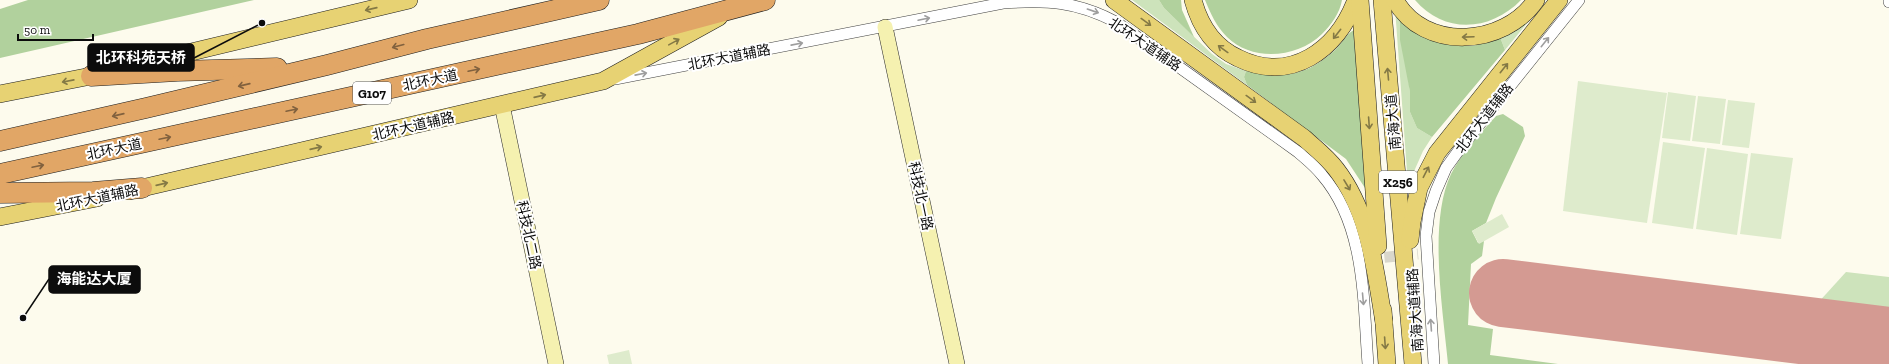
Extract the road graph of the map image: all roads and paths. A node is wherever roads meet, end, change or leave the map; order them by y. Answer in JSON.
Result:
{"nodes":[{"id":1,"x":409,"y":0,"type":"edge"},
{"id":2,"x":554,"y":0,"type":"edge"},
{"id":3,"x":599,"y":0,"type":"edge"},
{"id":4,"x":765,"y":0,"type":"edge"},
{"id":5,"x":1114,"y":0,"type":"edge"},
{"id":6,"x":1193,"y":0,"type":"edge"},
{"id":7,"x":1356,"y":0,"type":"edge"},
{"id":8,"x":1360,"y":0,"type":"edge"},
{"id":9,"x":1382,"y":0,"type":"edge"},
{"id":10,"x":1395,"y":0,"type":"edge"},
{"id":11,"x":1536,"y":0,"type":"edge"},
{"id":12,"x":1559,"y":0,"type":"edge"},
{"id":13,"x":1579,"y":0,"type":"edge"},
{"id":14,"x":1002,"y":2,"type":"edge"},
{"id":15,"x":743,"y":6,"type":"junction"},
{"id":16,"x":885,"y":27,"type":"junction"},
{"id":17,"x":427,"y":38,"type":"junction"},
{"id":18,"x":327,"y":65,"type":"junction"},
{"id":19,"x":91,"y":76,"type":"junction"},
{"id":20,"x":603,"y":81,"type":"junction"},
{"id":21,"x":0,"y":94,"type":"edge"},
{"id":22,"x":502,"y":105,"type":"junction"},
{"id":23,"x":0,"y":141,"type":"edge"},
{"id":24,"x":0,"y":174,"type":"edge"},
{"id":25,"x":142,"y":188,"type":"junction"},
{"id":26,"x":0,"y":193,"type":"edge"},
{"id":27,"x":0,"y":218,"type":"edge"},
{"id":28,"x":1422,"y":254,"type":"joint"},
{"id":29,"x":1408,"y":306,"type":"junction"},
{"id":30,"x":1384,"y":322,"type":"junction"},
{"id":31,"x":556,"y":364,"type":"edge"},
{"id":32,"x":957,"y":364,"type":"edge"},
{"id":33,"x":1368,"y":364,"type":"edge"},
{"id":34,"x":1387,"y":364,"type":"edge"},
{"id":35,"x":1413,"y":364,"type":"edge"},
{"id":36,"x":1434,"y":364,"type":"edge"}],
"edges":[{"from":1,"to":19,"type":"main road","one_way":true},
{"from":2,"to":17,"type":"highway"},
{"from":3,"to":17,"type":"highway"},
{"from":4,"to":15,"type":"highway","name":"北环大道","number":"G107"},
{"from":5,"to":30,"type":"main road","one_way":true},
{"from":7,"to":6,"type":"main road","one_way":true},
{"from":8,"to":30,"type":"main road","name":"南海大道","number":"X256","one_way":true},
{"from":29,"to":9,"type":"main road","name":"南海大道","number":"X256","one_way":true},
{"from":11,"to":10,"type":"main road","one_way":true},
{"from":29,"to":12,"type":"main road","one_way":true},
{"from":28,"to":13,"type":"street","name":"北环大道辅路","one_way":true},
{"from":16,"to":14,"type":"street","name":"北环大道辅路","one_way":true},
{"from":14,"to":33,"type":"street","name":"北环大道辅路","one_way":true},
{"from":20,"to":15,"type":"main road","one_way":true},
{"from":24,"to":15,"type":"highway","name":"北环大道","number":"G107","one_way":true},
{"from":20,"to":16,"type":"street","name":"北环大道辅路","one_way":true},
{"from":16,"to":32,"type":"street","name":"科技北一路"},
{"from":17,"to":18,"type":"highway","one_way":true},
{"from":18,"to":19,"type":"highway"},
{"from":18,"to":23,"type":"highway","one_way":true},
{"from":19,"to":21,"type":"main road","one_way":true},
{"from":22,"to":20,"type":"main road","name":"北环大道辅路","one_way":true},
{"from":25,"to":22,"type":"main road","name":"北环大道辅路","one_way":true},
{"from":22,"to":31,"type":"street","name":"科技北二路"},
{"from":25,"to":26,"type":"highway"},
{"from":25,"to":27,"type":"main road","name":"北环大道辅路"},
{"from":36,"to":28,"type":"street","name":"南海大道辅路","one_way":true},
{"from":29,"to":35,"type":"main road","name":"南海大道","number":"X256"},
{"from":30,"to":34,"type":"main road","name":"南海大道","number":"X256","one_way":true}]}
